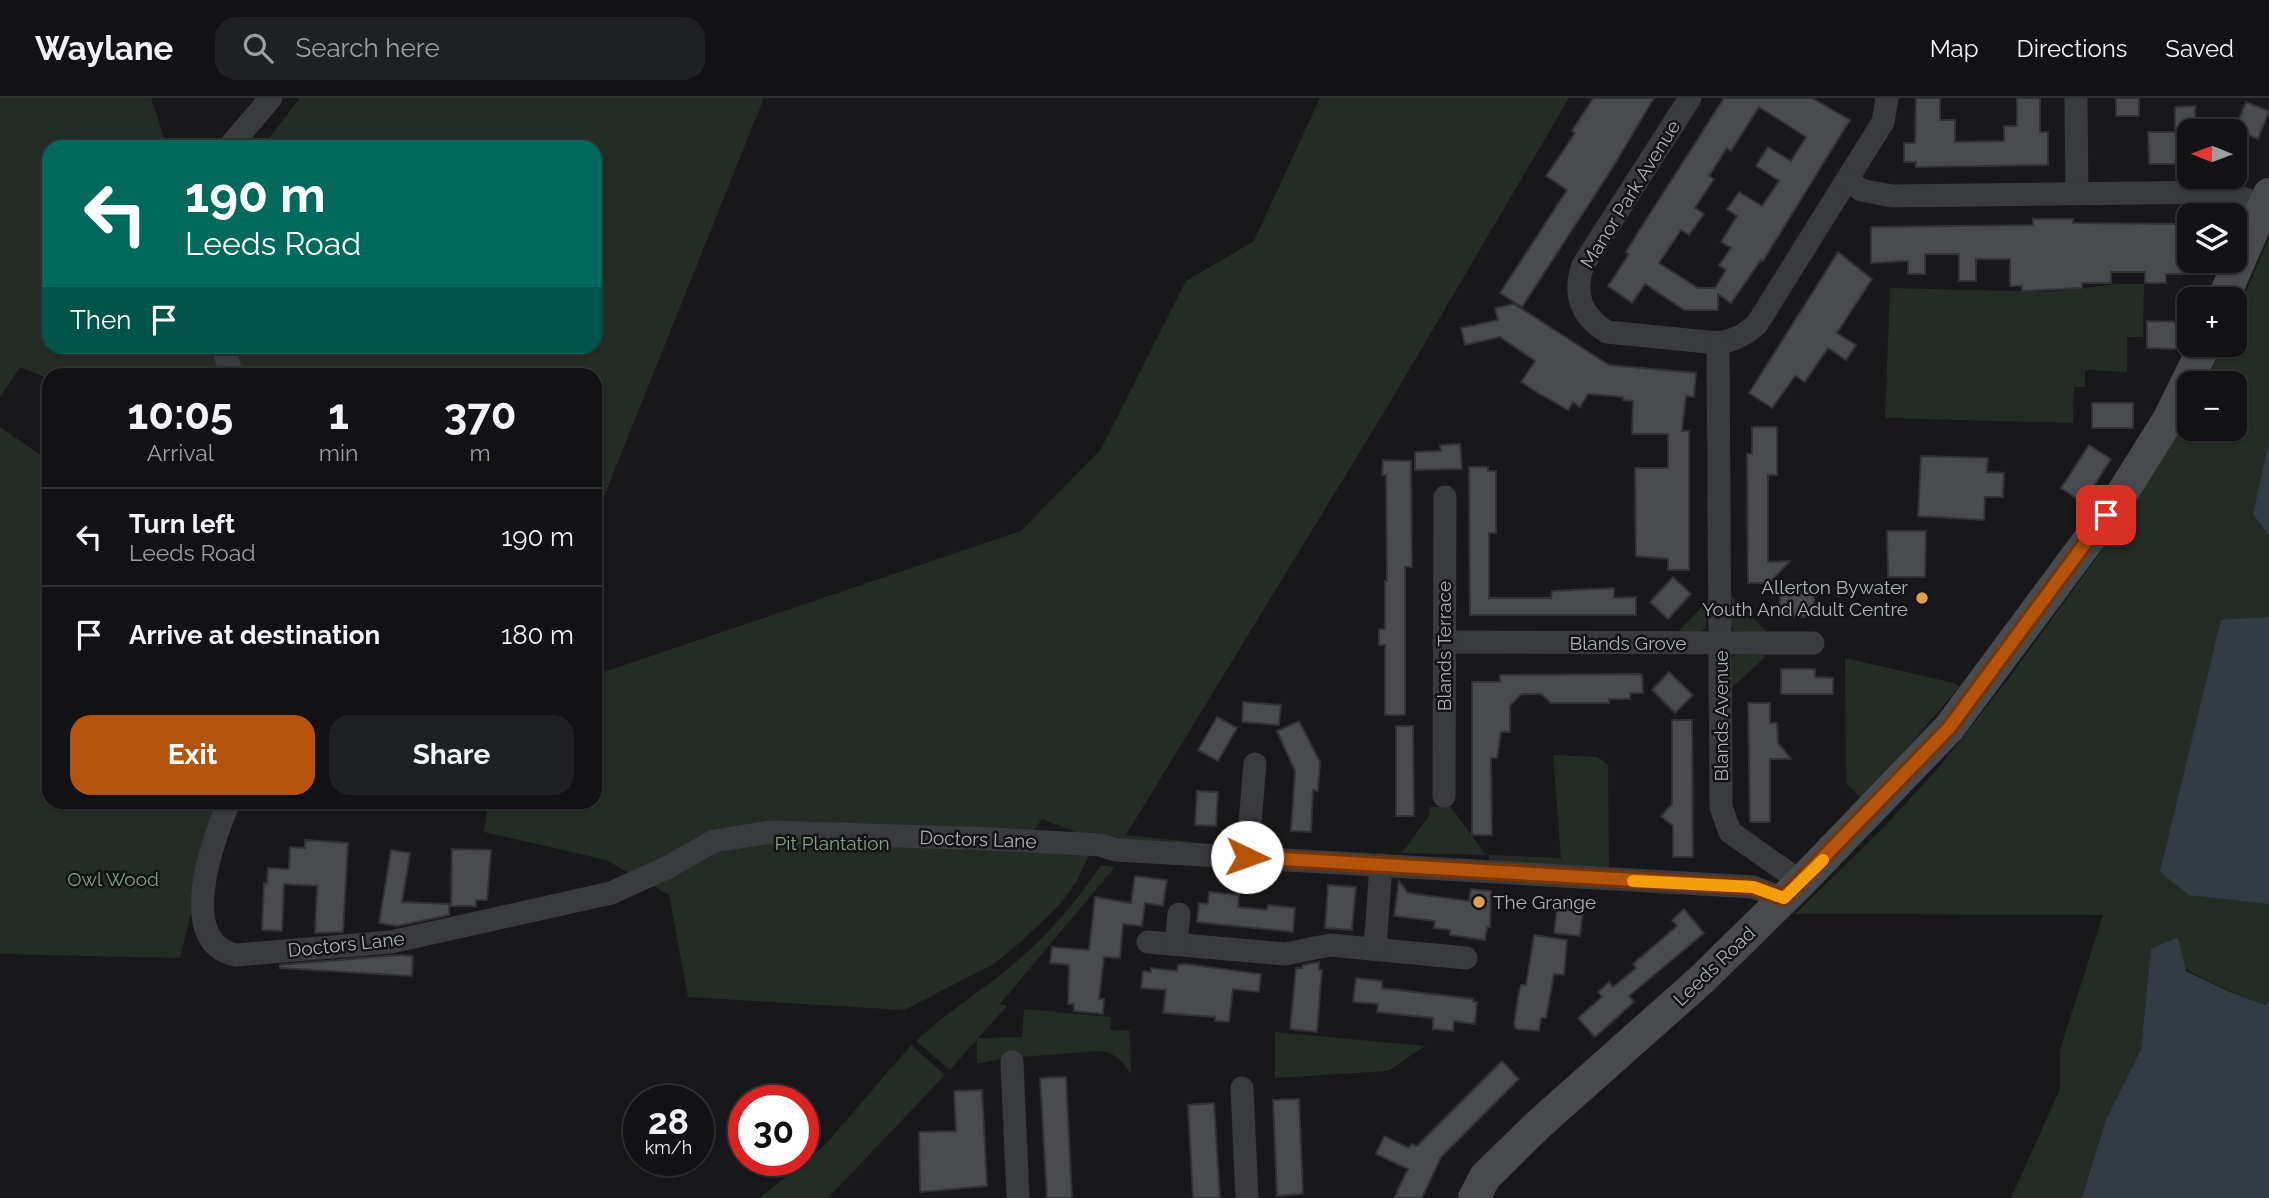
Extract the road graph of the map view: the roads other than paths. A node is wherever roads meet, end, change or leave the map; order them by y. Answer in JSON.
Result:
{"nodes":[{"id":1,"x":271,"y":98,"type":"edge"},
{"id":2,"x":1689,"y":98,"type":"edge"},
{"id":3,"x":1887,"y":98,"type":"edge"},
{"id":4,"x":2076,"y":98,"type":"edge"},
{"id":5,"x":235,"y":140,"type":"edge"},
{"id":6,"x":1848,"y":180,"type":"junction"},
{"id":7,"x":2077,"y":193,"type":"junction"},
{"id":8,"x":2267,"y":200,"type":"edge"},
{"id":9,"x":2228,"y":287,"type":"edge"},
{"id":10,"x":1718,"y":344,"type":"junction"},
{"id":11,"x":2198,"y":357,"type":"edge"},
{"id":12,"x":1445,"y":497,"type":"dead end"},
{"id":13,"x":1444,"y":642,"type":"junction"},
{"id":14,"x":1721,"y":643,"type":"junction"},
{"id":15,"x":1813,"y":643,"type":"dead end"},
{"id":16,"x":1255,"y":764,"type":"dead end"},
{"id":17,"x":1444,"y":796,"type":"dead end"},
{"id":18,"x":226,"y":809,"type":"edge"},
{"id":19,"x":1247,"y":857,"type":"junction"},
{"id":20,"x":1381,"y":866,"type":"junction"},
{"id":21,"x":1792,"y":890,"type":"junction"},
{"id":22,"x":1179,"y":914,"type":"dead end"},
{"id":23,"x":1148,"y":942,"type":"dead end"},
{"id":24,"x":1176,"y":944,"type":"junction"},
{"id":25,"x":1375,"y":948,"type":"junction"},
{"id":26,"x":1465,"y":958,"type":"dead end"},
{"id":27,"x":1012,"y":1062,"type":"dead end"},
{"id":28,"x":1242,"y":1088,"type":"dead end"},
{"id":29,"x":1018,"y":1198,"type":"edge"},
{"id":30,"x":1247,"y":1198,"type":"edge"},
{"id":31,"x":1474,"y":1198,"type":"edge"}],
"edges":[{"from":1,"to":5,"type":"street"},
{"from":2,"to":10,"type":"street","name":"Manor Park Avenue"},
{"from":3,"to":6,"type":"street"},
{"from":4,"to":7,"type":"street"},
{"from":6,"to":7,"type":"street"},
{"from":6,"to":10,"type":"street"},
{"from":7,"to":8,"type":"street"},
{"from":8,"to":9,"type":"street"},
{"from":10,"to":14,"type":"street","name":"Blands Avenue"},
{"from":11,"to":21,"type":"street","name":"Leeds Road"},
{"from":12,"to":13,"type":"street","name":"Blands Terrace"},
{"from":13,"to":14,"type":"street","name":"Blands Grove"},
{"from":13,"to":17,"type":"street","name":"Blands Terrace"},
{"from":14,"to":15,"type":"street","name":"Blands Grove"},
{"from":14,"to":21,"type":"street","name":"Blands Avenue"},
{"from":16,"to":19,"type":"street"},
{"from":18,"to":19,"type":"street","name":"Doctors Lane"},
{"from":19,"to":20,"type":"street","name":"Doctors Lane"},
{"from":20,"to":21,"type":"street","name":"Doctors Lane"},
{"from":20,"to":25,"type":"street"},
{"from":21,"to":31,"type":"street","name":"Leeds Road"},
{"from":22,"to":24,"type":"street"},
{"from":23,"to":24,"type":"street"},
{"from":24,"to":25,"type":"street"},
{"from":25,"to":26,"type":"street"},
{"from":27,"to":29,"type":"street"},
{"from":28,"to":30,"type":"street"}]}
